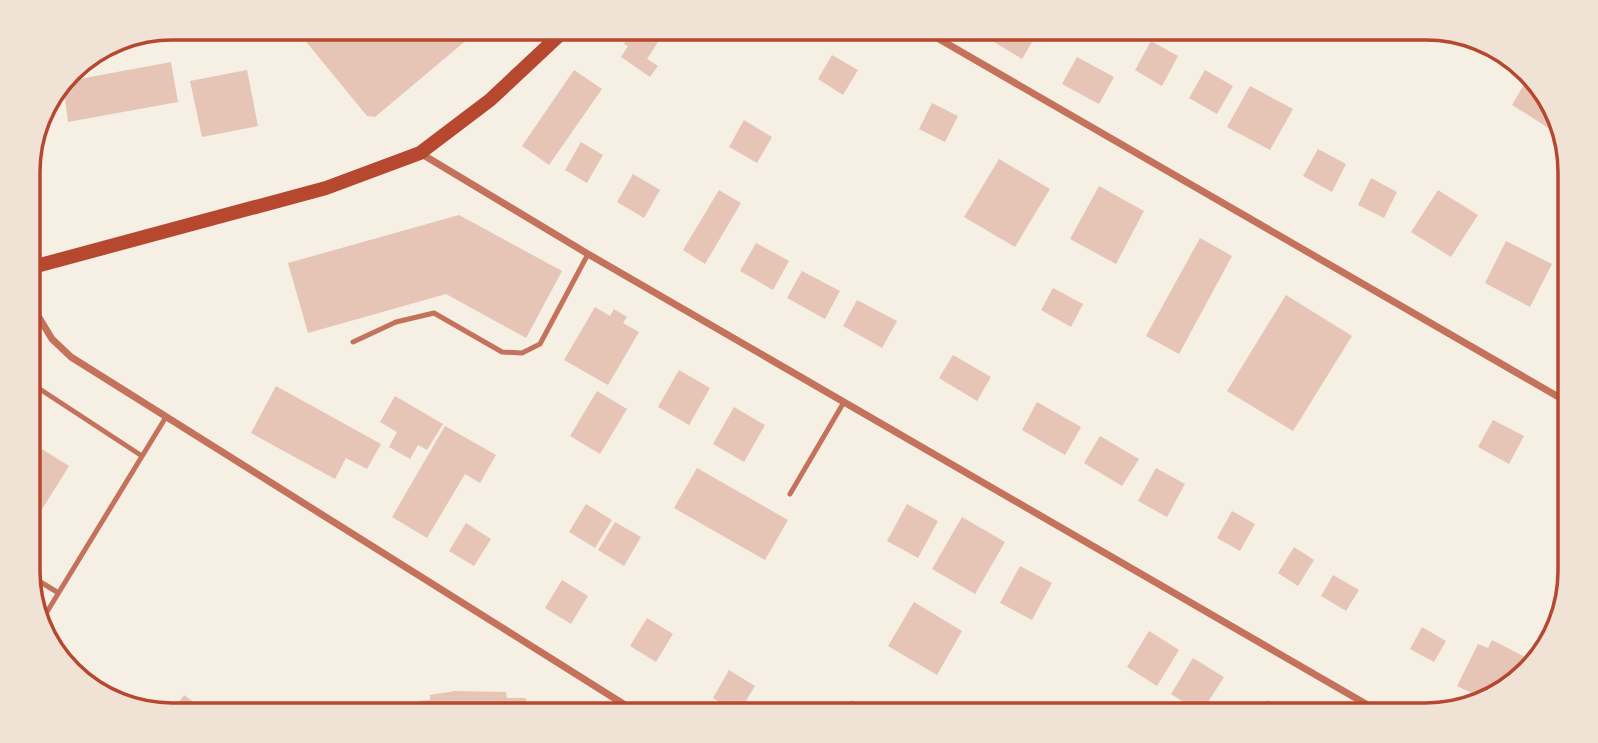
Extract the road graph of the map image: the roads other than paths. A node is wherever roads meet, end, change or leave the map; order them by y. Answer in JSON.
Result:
{"nodes":[{"id":1,"x":554,"y":40,"type":"edge"},
{"id":2,"x":941,"y":40,"type":"edge"},
{"id":3,"x":420,"y":153,"type":"junction"},
{"id":4,"x":588,"y":254,"type":"junction"},
{"id":5,"x":41,"y":265,"type":"edge"},
{"id":6,"x":41,"y":320,"type":"edge"},
{"id":7,"x":353,"y":342,"type":"dead end"},
{"id":8,"x":40,"y":389,"type":"edge"},
{"id":9,"x":1558,"y":396,"type":"edge"},
{"id":10,"x":844,"y":402,"type":"junction"},
{"id":11,"x":166,"y":417,"type":"junction"},
{"id":12,"x":142,"y":456,"type":"junction"},
{"id":13,"x":790,"y":495,"type":"dead end"},
{"id":14,"x":41,"y":582,"type":"edge"},
{"id":15,"x":57,"y":592,"type":"junction"},
{"id":16,"x":47,"y":611,"type":"edge"},
{"id":17,"x":1363,"y":702,"type":"edge"},
{"id":18,"x":621,"y":703,"type":"edge"}],
"edges":[{"from":1,"to":3,"type":"main road"},
{"from":2,"to":9,"type":"street"},
{"from":3,"to":4,"type":"street"},
{"from":3,"to":5,"type":"main road"},
{"from":4,"to":7,"type":"lane"},
{"from":4,"to":10,"type":"street"},
{"from":6,"to":11,"type":"street"},
{"from":8,"to":12,"type":"lane"},
{"from":10,"to":13,"type":"lane"},
{"from":10,"to":17,"type":"street"},
{"from":11,"to":12,"type":"lane"},
{"from":11,"to":18,"type":"street"},
{"from":12,"to":15,"type":"lane"},
{"from":14,"to":15,"type":"lane"},
{"from":15,"to":16,"type":"lane"}]}
